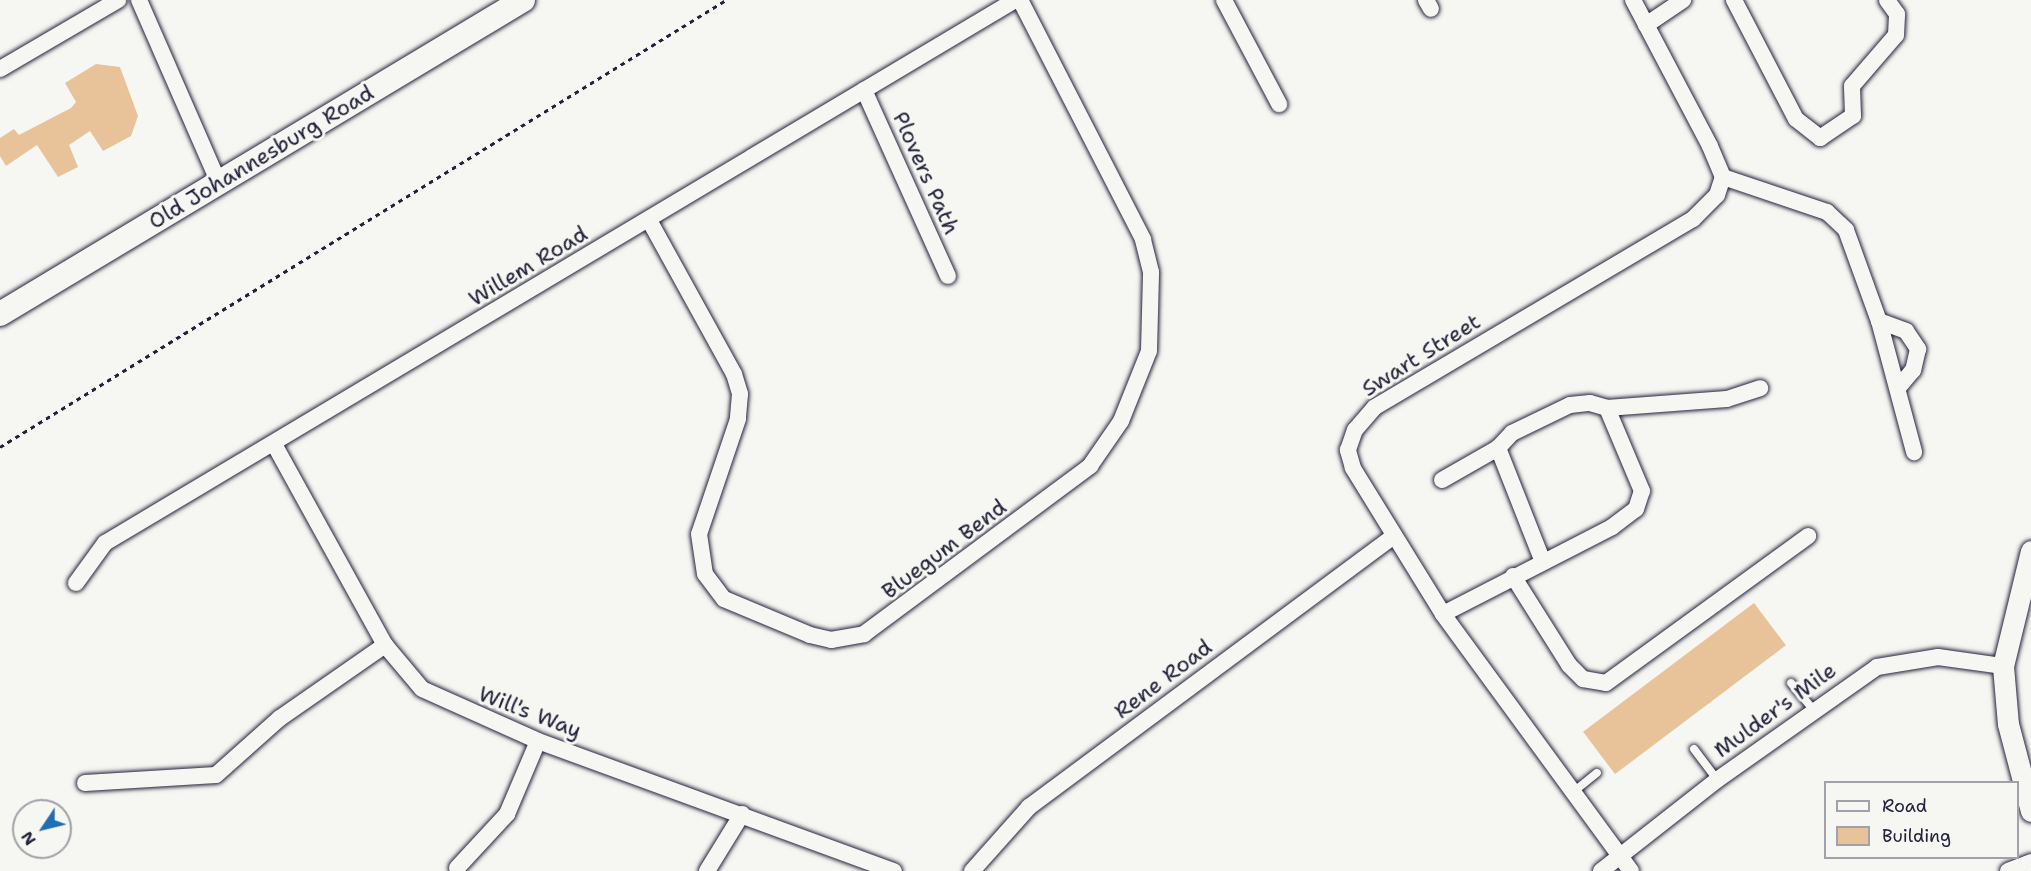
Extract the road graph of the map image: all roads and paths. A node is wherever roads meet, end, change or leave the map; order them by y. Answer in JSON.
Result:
{"nodes":[{"id":1,"x":118,"y":0,"type":"edge"},
{"id":2,"x":138,"y":0,"type":"edge"},
{"id":3,"x":523,"y":0,"type":"edge"},
{"id":4,"x":726,"y":0,"type":"edge"},
{"id":5,"x":1015,"y":0,"type":"edge"},
{"id":6,"x":1020,"y":0,"type":"edge"},
{"id":7,"x":1224,"y":0,"type":"edge"},
{"id":8,"x":1633,"y":0,"type":"edge"},
{"id":9,"x":1683,"y":0,"type":"edge"},
{"id":10,"x":1734,"y":0,"type":"edge"},
{"id":11,"x":1890,"y":1,"type":"edge"},
{"id":12,"x":1646,"y":25,"type":"junction"},
{"id":13,"x":0,"y":69,"type":"edge"},
{"id":14,"x":864,"y":90,"type":"junction"},
{"id":15,"x":1279,"y":104,"type":"dead end"},
{"id":16,"x":1723,"y":177,"type":"junction"},
{"id":17,"x":218,"y":181,"type":"junction"},
{"id":18,"x":649,"y":220,"type":"junction"},
{"id":19,"x":948,"y":276,"type":"dead end"},
{"id":20,"x":0,"y":314,"type":"edge"},
{"id":21,"x":1879,"y":321,"type":"junction"},
{"id":22,"x":1760,"y":388,"type":"dead end"},
{"id":23,"x":1898,"y":388,"type":"junction"},
{"id":24,"x":1607,"y":408,"type":"junction"},
{"id":25,"x":274,"y":444,"type":"junction"},
{"id":26,"x":0,"y":447,"type":"edge"},
{"id":27,"x":1498,"y":448,"type":"junction"},
{"id":28,"x":1914,"y":452,"type":"dead end"},
{"id":29,"x":1442,"y":480,"type":"dead end"},
{"id":30,"x":1808,"y":536,"type":"dead end"},
{"id":31,"x":1393,"y":537,"type":"junction"},
{"id":32,"x":2031,"y":551,"type":"edge"},
{"id":33,"x":1543,"y":562,"type":"junction"},
{"id":34,"x":1513,"y":576,"type":"junction"},
{"id":35,"x":76,"y":583,"type":"dead end"},
{"id":36,"x":1443,"y":614,"type":"junction"},
{"id":37,"x":385,"y":645,"type":"junction"},
{"id":38,"x":2003,"y":666,"type":"junction"},
{"id":39,"x":1791,"y":683,"type":"dead end"},
{"id":40,"x":1814,"y":709,"type":"junction"},
{"id":41,"x":538,"y":741,"type":"junction"},
{"id":42,"x":1694,"y":749,"type":"dead end"},
{"id":43,"x":1597,"y":773,"type":"dead end"},
{"id":44,"x":1717,"y":780,"type":"junction"},
{"id":45,"x":85,"y":783,"type":"dead end"},
{"id":46,"x":1572,"y":793,"type":"junction"},
{"id":47,"x":2031,"y":811,"type":"edge"},
{"id":48,"x":742,"y":814,"type":"junction"},
{"id":49,"x":1620,"y":857,"type":"junction"},
{"id":50,"x":2031,"y":862,"type":"edge"},
{"id":51,"x":457,"y":868,"type":"dead end"},
{"id":52,"x":707,"y":871,"type":"edge"},
{"id":53,"x":894,"y":871,"type":"edge"},
{"id":54,"x":972,"y":871,"type":"edge"},
{"id":55,"x":1601,"y":871,"type":"edge"},
{"id":56,"x":1631,"y":871,"type":"edge"},
{"id":57,"x":2008,"y":871,"type":"edge"}],
"edges":[{"from":1,"to":13,"type":"street"},
{"from":2,"to":17,"type":"street"},
{"from":3,"to":17,"type":"main road","name":"Old Johannesburg Road"},
{"from":4,"to":26,"type":"path"},
{"from":5,"to":14,"type":"street","name":"Willem Road"},
{"from":6,"to":18,"type":"street","name":"Bluegum Bend"},
{"from":7,"to":15,"type":"street"},
{"from":8,"to":12,"type":"street"},
{"from":9,"to":12,"type":"street"},
{"from":10,"to":11,"type":"street"},
{"from":12,"to":16,"type":"street"},
{"from":14,"to":18,"type":"street","name":"Willem Road"},
{"from":14,"to":19,"type":"street","name":"Plovers Path"},
{"from":16,"to":21,"type":"street"},
{"from":16,"to":31,"type":"street","name":"Swart Street"},
{"from":17,"to":20,"type":"main road","name":"Old Johannesburg Road"},
{"from":18,"to":25,"type":"street","name":"Willem Road"},
{"from":21,"to":23,"type":"street"},
{"from":21,"to":23,"type":"street"},
{"from":22,"to":24,"type":"street"},
{"from":23,"to":28,"type":"street"},
{"from":24,"to":27,"type":"street"},
{"from":24,"to":33,"type":"street"},
{"from":25,"to":35,"type":"street","name":"Willem Road"},
{"from":25,"to":37,"type":"street","name":"Will's Way"},
{"from":27,"to":29,"type":"street"},
{"from":27,"to":33,"type":"street"},
{"from":30,"to":34,"type":"street"},
{"from":31,"to":36,"type":"street","name":"Swart Street"},
{"from":31,"to":54,"type":"street","name":"Rene Road"},
{"from":32,"to":38,"type":"street"},
{"from":33,"to":34,"type":"street"},
{"from":34,"to":36,"type":"street"},
{"from":36,"to":46,"type":"street","name":"Swart Street"},
{"from":37,"to":41,"type":"street","name":"Will's Way"},
{"from":37,"to":45,"type":"street"},
{"from":38,"to":40,"type":"street","name":"Mulder's Mile"},
{"from":38,"to":47,"type":"street"},
{"from":39,"to":40,"type":"lane"},
{"from":40,"to":44,"type":"street","name":"Mulder's Mile"},
{"from":41,"to":48,"type":"street","name":"Will's Way"},
{"from":41,"to":51,"type":"street"},
{"from":42,"to":44,"type":"lane"},
{"from":43,"to":46,"type":"lane"},
{"from":44,"to":49,"type":"street","name":"Mulder's Mile"},
{"from":46,"to":49,"type":"street","name":"Swart Street"},
{"from":48,"to":52,"type":"street"},
{"from":48,"to":53,"type":"street","name":"Will's Way"},
{"from":49,"to":55,"type":"street","name":"Mulder's Mile"},
{"from":49,"to":56,"type":"street","name":"Swart Street"},
{"from":50,"to":57,"type":"street"}]}
